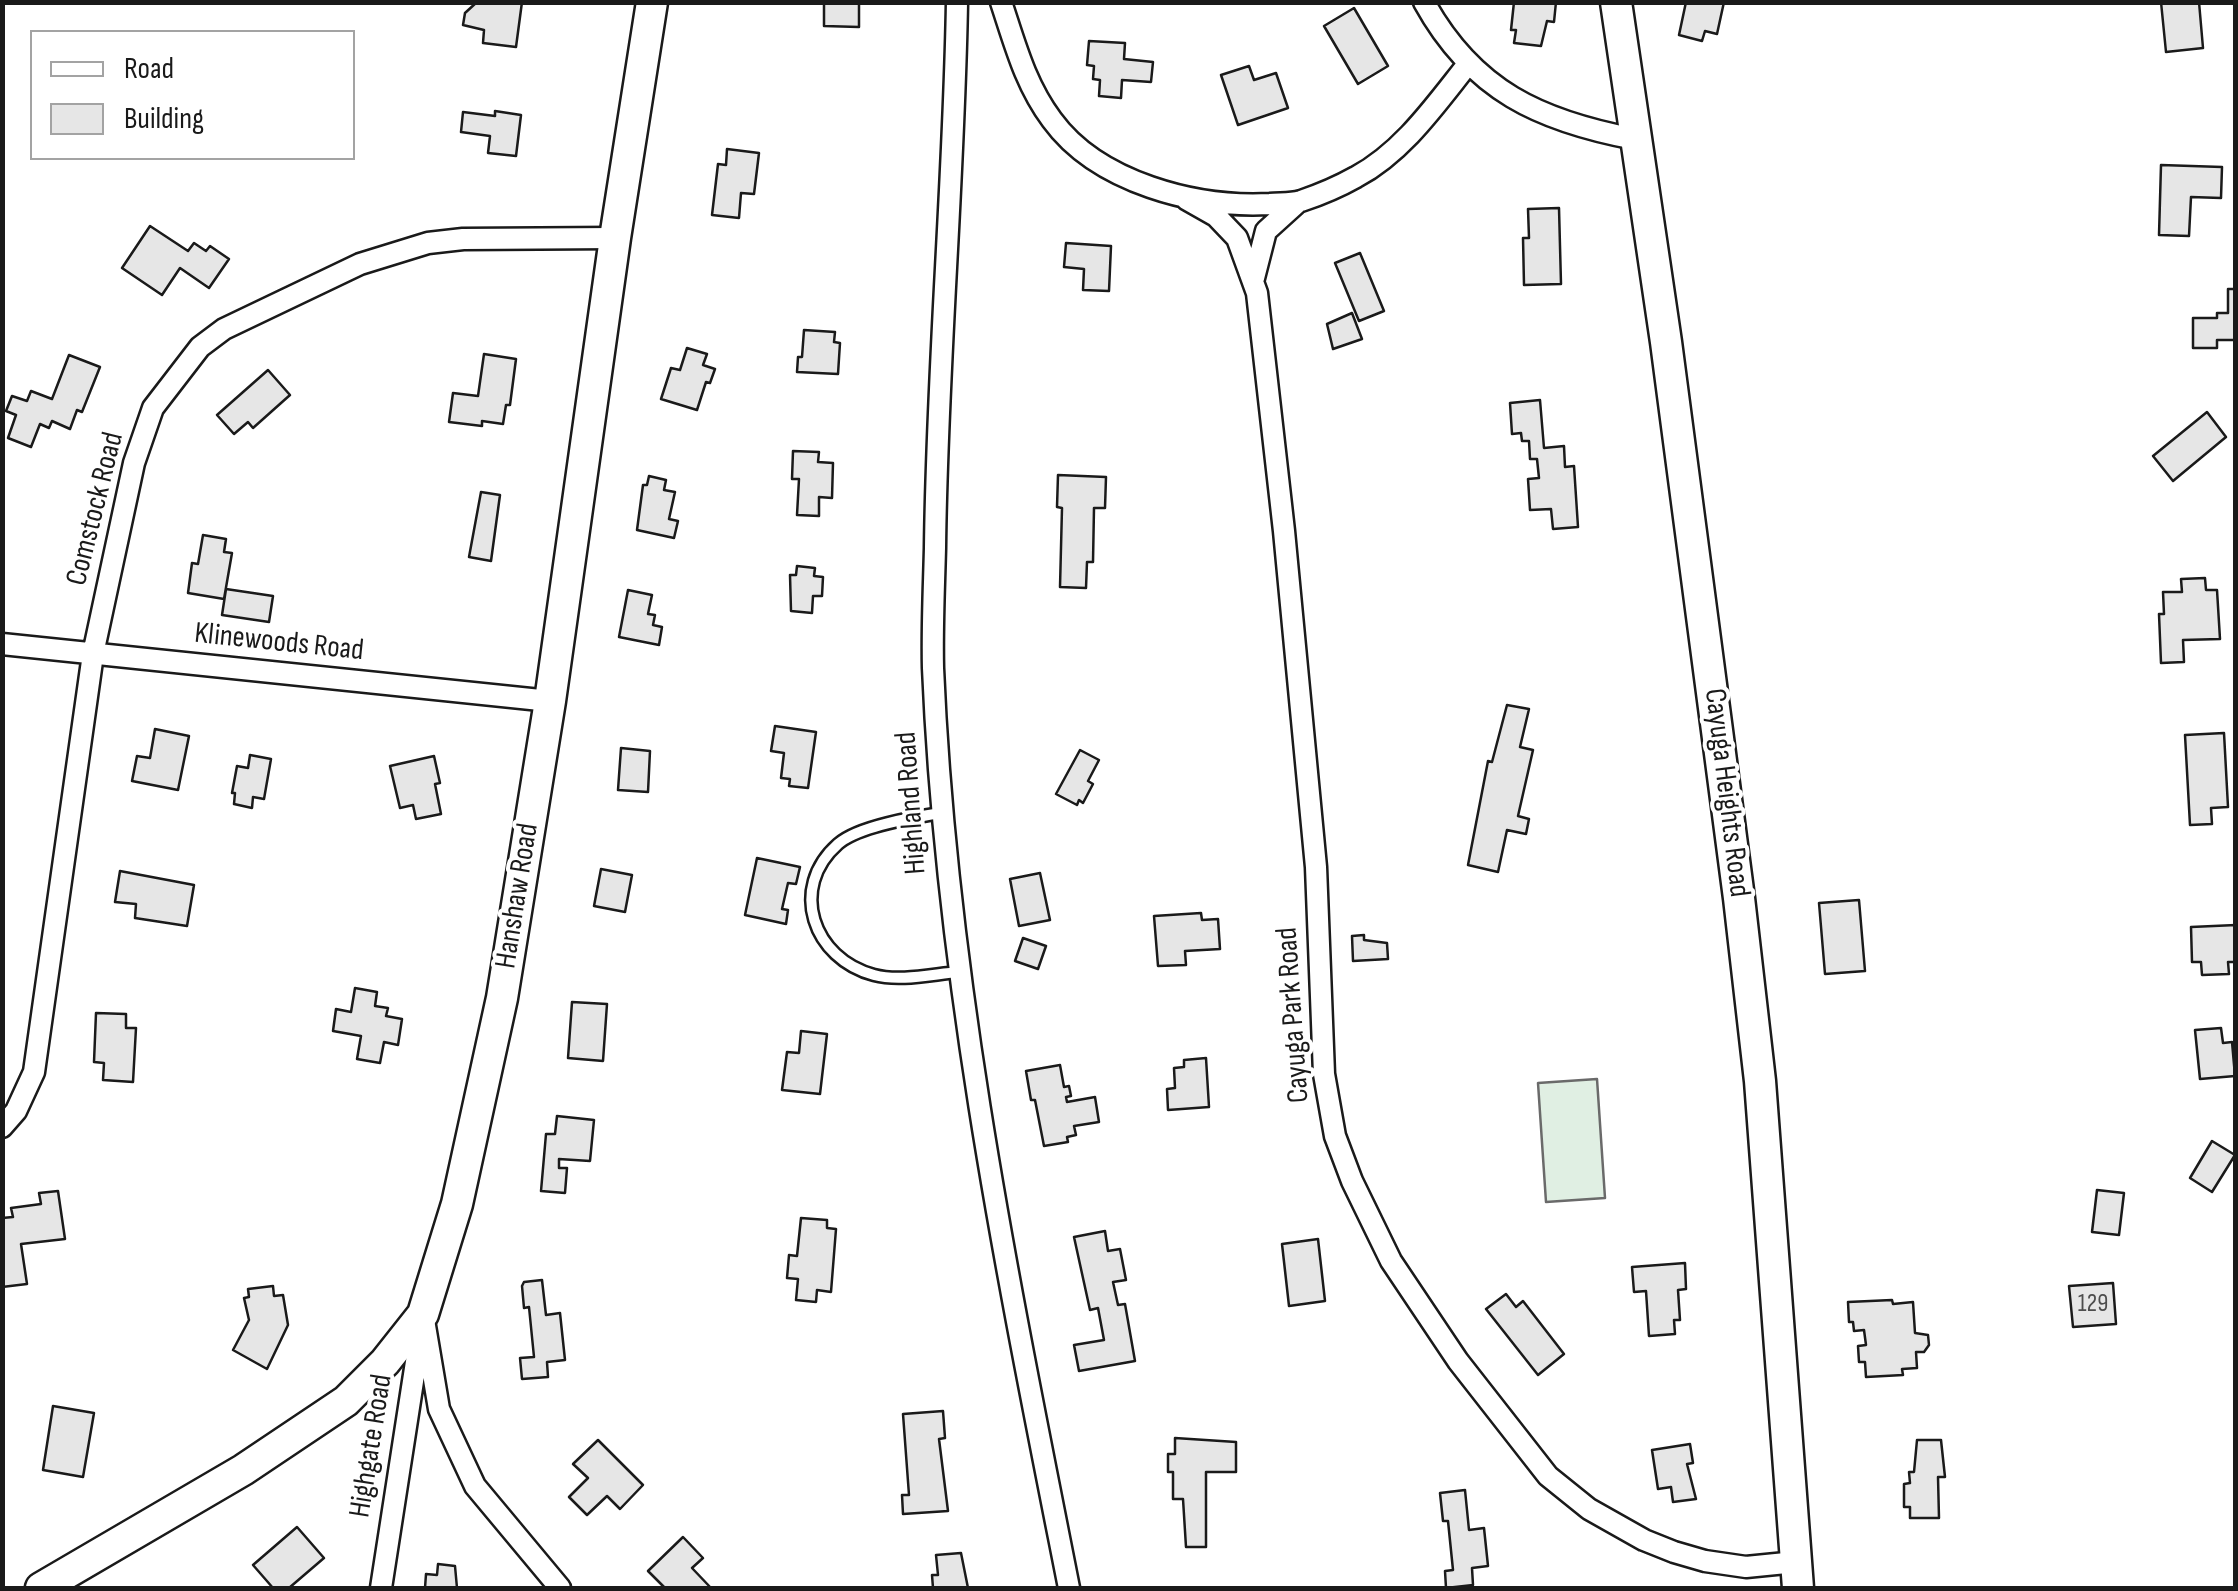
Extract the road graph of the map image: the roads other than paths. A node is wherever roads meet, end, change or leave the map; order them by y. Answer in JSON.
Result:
{"nodes":[{"id":1,"x":652,"y":2,"type":"edge"},
{"id":2,"x":957,"y":2,"type":"edge"},
{"id":3,"x":1001,"y":2,"type":"edge"},
{"id":4,"x":1424,"y":2,"type":"edge"},
{"id":5,"x":1616,"y":2,"type":"edge"},
{"id":6,"x":1468,"y":64,"type":"junction"},
{"id":7,"x":1636,"y":139,"type":"junction"},
{"id":8,"x":1186,"y":198,"type":"junction"},
{"id":9,"x":1298,"y":202,"type":"junction"},
{"id":10,"x":614,"y":238,"type":"junction"},
{"id":11,"x":1254,"y":278,"type":"junction"},
{"id":12,"x":2,"y":644,"type":"edge"},
{"id":13,"x":93,"y":654,"type":"junction"},
{"id":14,"x":550,"y":701,"type":"junction"},
{"id":15,"x":941,"y":813,"type":"junction"},
{"id":16,"x":959,"y":972,"type":"junction"},
{"id":17,"x":2,"y":1127,"type":"edge"},
{"id":18,"x":423,"y":1314,"type":"junction"},
{"id":19,"x":1797,"y":1575,"type":"edge"},
{"id":20,"x":41,"y":1588,"type":"edge"},
{"id":21,"x":382,"y":1588,"type":"edge"},
{"id":22,"x":560,"y":1588,"type":"edge"},
{"id":23,"x":1068,"y":1588,"type":"edge"}],
"edges":[{"from":1,"to":10,"type":"street","name":"Hanshaw Road"},
{"from":2,"to":15,"type":"street","name":"Highland Road"},
{"from":3,"to":8,"type":"street"},
{"from":4,"to":6,"type":"street"},
{"from":5,"to":7,"type":"street","name":"Cayuga Heights Road"},
{"from":6,"to":7,"type":"street"},
{"from":6,"to":9,"type":"street"},
{"from":7,"to":19,"type":"street","name":"Cayuga Heights Road"},
{"from":8,"to":9,"type":"street"},
{"from":8,"to":11,"type":"street","name":"Cayuga Park Road"},
{"from":9,"to":11,"type":"street","name":"Cayuga Park Road"},
{"from":10,"to":13,"type":"street","name":"Comstock Road"},
{"from":10,"to":14,"type":"street","name":"Hanshaw Road"},
{"from":11,"to":19,"type":"street","name":"Cayuga Park Road"},
{"from":12,"to":13,"type":"street","name":"Klinewoods Road"},
{"from":13,"to":14,"type":"street","name":"Klinewoods Road"},
{"from":13,"to":17,"type":"street","name":"Comstock Road"},
{"from":14,"to":18,"type":"street","name":"Hanshaw Road"},
{"from":15,"to":16,"type":"street","name":"Highland Road"},
{"from":15,"to":16,"type":"lane"},
{"from":16,"to":23,"type":"street","name":"Highland Road"},
{"from":18,"to":20,"type":"street","name":"Hanshaw Road"},
{"from":18,"to":21,"type":"street","name":"Highgate Road"},
{"from":18,"to":22,"type":"street"}]}
